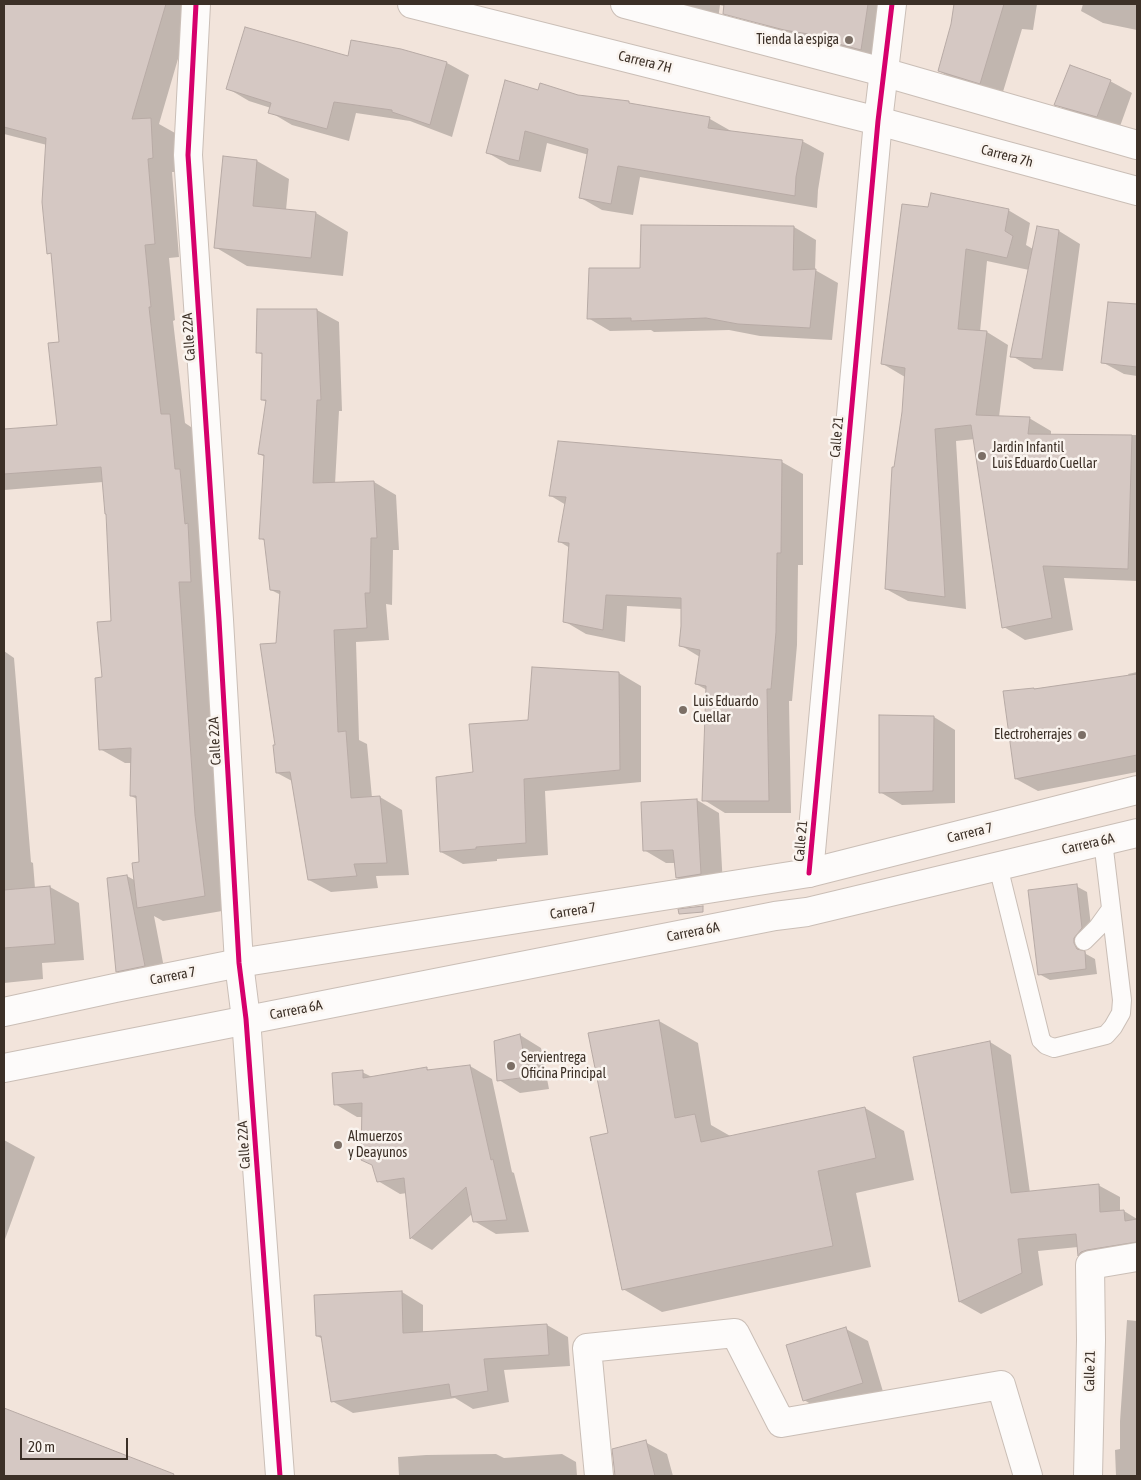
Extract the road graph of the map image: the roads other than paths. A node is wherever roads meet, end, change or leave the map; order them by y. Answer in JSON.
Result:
{"nodes":[{"id":1,"x":196,"y":4,"type":"edge"},
{"id":2,"x":412,"y":4,"type":"edge"},
{"id":3,"x":625,"y":4,"type":"edge"},
{"id":4,"x":892,"y":4,"type":"edge"},
{"id":5,"x":883,"y":72,"type":"junction"},
{"id":6,"x":878,"y":121,"type":"junction"},
{"id":7,"x":1137,"y":145,"type":"edge"},
{"id":8,"x":1137,"y":191,"type":"edge"},
{"id":9,"x":1137,"y":790,"type":"edge"},
{"id":10,"x":1137,"y":833,"type":"edge"},
{"id":11,"x":1103,"y":841,"type":"junction"},
{"id":12,"x":998,"y":866,"type":"junction"},
{"id":13,"x":809,"y":873,"type":"junction"},
{"id":14,"x":1111,"y":908,"type":"junction"},
{"id":15,"x":1084,"y":941,"type":"dead end"},
{"id":16,"x":1017,"y":944,"type":"junction"},
{"id":17,"x":1035,"y":951,"type":"dead end"},
{"id":18,"x":239,"y":963,"type":"junction"},
{"id":19,"x":4,"y":1012,"type":"edge"},
{"id":20,"x":246,"y":1019,"type":"junction"},
{"id":21,"x":4,"y":1068,"type":"edge"},
{"id":22,"x":1137,"y":1257,"type":"edge"},
{"id":23,"x":280,"y":1476,"type":"edge"},
{"id":24,"x":599,"y":1476,"type":"edge"},
{"id":25,"x":1028,"y":1476,"type":"edge"},
{"id":26,"x":1088,"y":1476,"type":"edge"}],
"edges":[{"from":1,"to":18,"type":"street","name":"Calle 22A"},
{"from":2,"to":6,"type":"street","name":"Carrera 7H"},
{"from":3,"to":5,"type":"street"},
{"from":4,"to":5,"type":"street","name":"Calle 21"},
{"from":5,"to":6,"type":"street","name":"Calle 21"},
{"from":5,"to":7,"type":"street"},
{"from":6,"to":8,"type":"street","name":"Carrera 7h"},
{"from":6,"to":13,"type":"street","name":"Calle 21"},
{"from":9,"to":13,"type":"street","name":"Carrera 7"},
{"from":10,"to":11,"type":"street","name":"Carrera 6A"},
{"from":11,"to":12,"type":"street","name":"Carrera 6A"},
{"from":11,"to":14,"type":"lane"},
{"from":12,"to":16,"type":"lane"},
{"from":12,"to":20,"type":"street","name":"Carrera 6A"},
{"from":13,"to":18,"type":"street","name":"Carrera 7"},
{"from":14,"to":15,"type":"lane"},
{"from":14,"to":16,"type":"lane"},
{"from":16,"to":17,"type":"lane"},
{"from":18,"to":19,"type":"street","name":"Carrera 7"},
{"from":18,"to":20,"type":"street","name":"Calle 22A"},
{"from":20,"to":21,"type":"street"},
{"from":20,"to":23,"type":"street","name":"Calle 22A"},
{"from":22,"to":26,"type":"street","name":"Calle 21"},
{"from":24,"to":25,"type":"street"}]}
